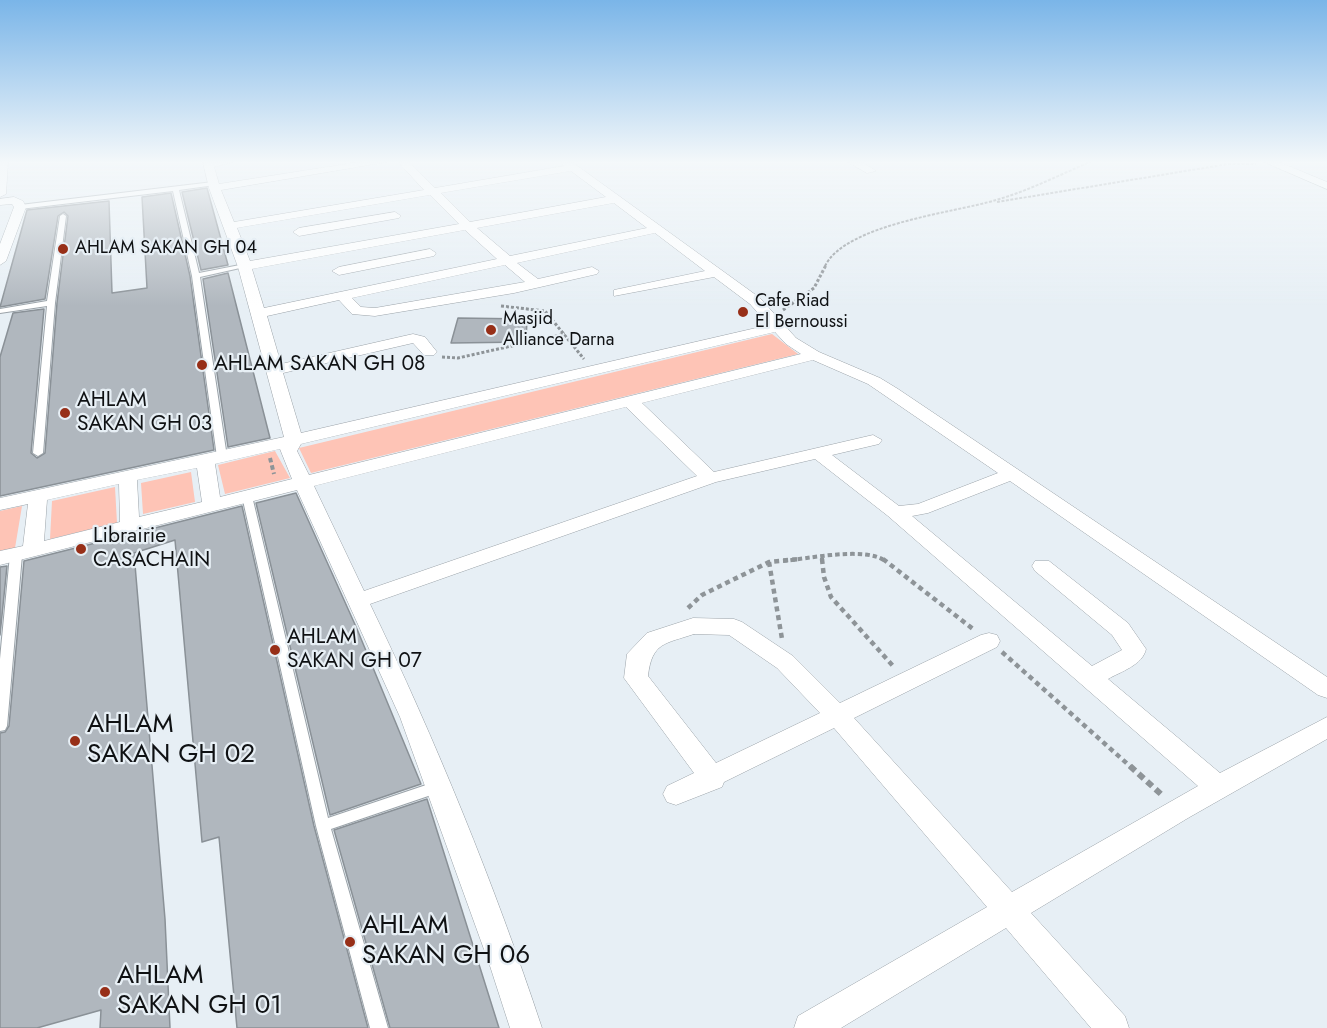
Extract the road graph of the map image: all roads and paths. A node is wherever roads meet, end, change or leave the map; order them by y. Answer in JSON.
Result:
{"nodes":[{"id":1,"x":19,"y":210,"type":"edge"},
{"id":2,"x":181,"y":210,"type":"edge"},
{"id":3,"x":225,"y":210,"type":"edge"},
{"id":4,"x":306,"y":210,"type":"edge"},
{"id":5,"x":319,"y":210,"type":"edge"},
{"id":6,"x":327,"y":210,"type":"edge"},
{"id":7,"x":451,"y":210,"type":"edge"},
{"id":8,"x":556,"y":210,"type":"edge"},
{"id":9,"x":632,"y":210,"type":"edge"},
{"id":10,"x":956,"y":210,"type":"edge"},
{"id":11,"x":63,"y":216,"type":"dead end"},
{"id":12,"x":395,"y":216,"type":"dead end"},
{"id":13,"x":229,"y":223,"type":"junction"},
{"id":14,"x":341,"y":225,"type":"junction"},
{"id":15,"x":468,"y":226,"type":"junction"},
{"id":16,"x":659,"y":229,"type":"junction"},
{"id":17,"x":299,"y":232,"type":"dead end"},
{"id":18,"x":326,"y":252,"type":"junction"},
{"id":19,"x":430,"y":253,"type":"dead end"},
{"id":20,"x":0,"y":261,"type":"edge"},
{"id":21,"x":506,"y":261,"type":"junction"},
{"id":22,"x":245,"y":266,"type":"junction"},
{"id":23,"x":592,"y":270,"type":"dead end"},
{"id":24,"x":339,"y":271,"type":"junction"},
{"id":25,"x":718,"y":272,"type":"junction"},
{"id":26,"x":196,"y":276,"type":"junction"},
{"id":27,"x":536,"y":284,"type":"junction"},
{"id":28,"x":347,"y":293,"type":"junction"},
{"id":29,"x":619,"y":293,"type":"dead end"},
{"id":30,"x":51,"y":303,"type":"junction"},
{"id":31,"x":493,"y":306,"type":"dead end"},
{"id":32,"x":0,"y":311,"type":"edge"},
{"id":33,"x":259,"y":313,"type":"junction"},
{"id":34,"x":776,"y":321,"type":"junction"},
{"id":35,"x":565,"y":334,"type":"junction"},
{"id":36,"x":429,"y":352,"type":"joint"},
{"id":37,"x":814,"y":355,"type":"junction"},
{"id":38,"x":274,"y":370,"type":"junction"},
{"id":39,"x":594,"y":371,"type":"junction"},
{"id":40,"x":631,"y":402,"type":"junction"},
{"id":41,"x":294,"y":440,"type":"junction"},
{"id":42,"x":873,"y":440,"type":"dead end"},
{"id":43,"x":38,"y":453,"type":"dead end"},
{"id":44,"x":820,"y":454,"type":"junction"},
{"id":45,"x":269,"y":455,"type":"dead end"},
{"id":46,"x":213,"y":459,"type":"junction"},
{"id":47,"x":1013,"y":474,"type":"junction"},
{"id":48,"x":128,"y":478,"type":"junction"},
{"id":49,"x":710,"y":478,"type":"junction"},
{"id":50,"x":276,"y":481,"type":"dead end"},
{"id":51,"x":304,"y":482,"type":"junction"},
{"id":52,"x":38,"y":496,"type":"junction"},
{"id":53,"x":247,"y":496,"type":"junction"},
{"id":54,"x":0,"y":504,"type":"edge"},
{"id":55,"x":212,"y":505,"type":"junction"},
{"id":56,"x":895,"y":512,"type":"junction"},
{"id":57,"x":130,"y":526,"type":"junction"},
{"id":58,"x":16,"y":555,"type":"edge"},
{"id":59,"x":822,"y":558,"type":"junction"},
{"id":60,"x":769,"y":562,"type":"junction"},
{"id":61,"x":1042,"y":566,"type":"dead end"},
{"id":62,"x":356,"y":601,"type":"junction"},
{"id":63,"x":687,"y":610,"type":"dead end"},
{"id":64,"x":989,"y":641,"type":"junction"},
{"id":65,"x":786,"y":662,"type":"junction"},
{"id":66,"x":1089,"y":679,"type":"junction"},
{"id":67,"x":907,"y":681,"type":"junction"},
{"id":68,"x":1327,"y":689,"type":"edge"},
{"id":69,"x":837,"y":715,"type":"junction"},
{"id":70,"x":0,"y":726,"type":"edge"},
{"id":71,"x":1327,"y":727,"type":"edge"},
{"id":72,"x":713,"y":778,"type":"junction"},
{"id":73,"x":438,"y":787,"type":"junction"},
{"id":74,"x":1218,"y":787,"type":"junction"},
{"id":75,"x":676,"y":794,"type":"dead end"},
{"id":76,"x":1178,"y":810,"type":"junction"},
{"id":77,"x":322,"y":826,"type":"junction"},
{"id":78,"x":1012,"y":910,"type":"junction"},
{"id":79,"x":379,"y":1028,"type":"edge"},
{"id":80,"x":526,"y":1028,"type":"edge"},
{"id":81,"x":810,"y":1028,"type":"edge"},
{"id":82,"x":1113,"y":1028,"type":"edge"}],
"edges":[{"from":1,"to":20,"type":"street"},
{"from":2,"to":26,"type":"lane"},
{"from":3,"to":13,"type":"street"},
{"from":4,"to":13,"type":"street"},
{"from":5,"to":13,"type":"street"},
{"from":6,"to":14,"type":"street"},
{"from":7,"to":15,"type":"street"},
{"from":8,"to":15,"type":"street"},
{"from":9,"to":16,"type":"street"},
{"from":10,"to":34,"type":"path"},
{"from":11,"to":30,"type":"lane"},
{"from":12,"to":14,"type":"street"},
{"from":13,"to":22,"type":"street"},
{"from":14,"to":17,"type":"street"},
{"from":15,"to":18,"type":"street"},
{"from":15,"to":21,"type":"street"},
{"from":16,"to":21,"type":"street"},
{"from":16,"to":25,"type":"street"},
{"from":18,"to":22,"type":"street"},
{"from":18,"to":24,"type":"street"},
{"from":19,"to":24,"type":"street"},
{"from":21,"to":27,"type":"street"},
{"from":21,"to":28,"type":"street"},
{"from":22,"to":26,"type":"lane"},
{"from":22,"to":33,"type":"street"},
{"from":23,"to":27,"type":"street"},
{"from":24,"to":28,"type":"street"},
{"from":25,"to":29,"type":"street"},
{"from":25,"to":34,"type":"street"},
{"from":26,"to":46,"type":"lane"},
{"from":27,"to":28,"type":"street"},
{"from":28,"to":33,"type":"street"},
{"from":30,"to":32,"type":"lane"},
{"from":30,"to":43,"type":"lane"},
{"from":31,"to":35,"type":"path"},
{"from":33,"to":38,"type":"street"},
{"from":34,"to":37,"type":"street"},
{"from":34,"to":39,"type":"street"},
{"from":35,"to":36,"type":"path"},
{"from":35,"to":39,"type":"path"},
{"from":36,"to":38,"type":"street"},
{"from":37,"to":40,"type":"street"},
{"from":37,"to":47,"type":"street"},
{"from":38,"to":41,"type":"street"},
{"from":39,"to":41,"type":"street"},
{"from":40,"to":49,"type":"street"},
{"from":40,"to":51,"type":"street"},
{"from":41,"to":46,"type":"street"},
{"from":41,"to":51,"type":"street"},
{"from":42,"to":44,"type":"street"},
{"from":44,"to":49,"type":"street"},
{"from":44,"to":56,"type":"street"},
{"from":45,"to":50,"type":"path"},
{"from":46,"to":48,"type":"street"},
{"from":46,"to":55,"type":"street"},
{"from":47,"to":56,"type":"street"},
{"from":47,"to":68,"type":"street"},
{"from":48,"to":52,"type":"street"},
{"from":48,"to":57,"type":"street"},
{"from":49,"to":62,"type":"street"},
{"from":51,"to":53,"type":"street"},
{"from":51,"to":62,"type":"street"},
{"from":52,"to":54,"type":"street"},
{"from":52,"to":58,"type":"street"},
{"from":53,"to":55,"type":"street"},
{"from":53,"to":77,"type":"lane"},
{"from":55,"to":57,"type":"street"},
{"from":56,"to":66,"type":"street"},
{"from":57,"to":58,"type":"street"},
{"from":58,"to":70,"type":"lane"},
{"from":59,"to":60,"type":"path"},
{"from":59,"to":64,"type":"path"},
{"from":59,"to":67,"type":"path"},
{"from":60,"to":63,"type":"path"},
{"from":60,"to":65,"type":"path"},
{"from":61,"to":66,"type":"street"},
{"from":62,"to":73,"type":"street"},
{"from":64,"to":67,"type":"street"},
{"from":64,"to":76,"type":"path"},
{"from":65,"to":69,"type":"street"},
{"from":65,"to":72,"type":"street"},
{"from":66,"to":74,"type":"street"},
{"from":67,"to":69,"type":"street"},
{"from":69,"to":72,"type":"street"},
{"from":69,"to":78,"type":"street"},
{"from":71,"to":74,"type":"street"},
{"from":72,"to":75,"type":"street"},
{"from":73,"to":77,"type":"lane"},
{"from":73,"to":80,"type":"street"},
{"from":74,"to":76,"type":"street"},
{"from":76,"to":78,"type":"street"},
{"from":77,"to":79,"type":"lane"},
{"from":78,"to":81,"type":"street"},
{"from":78,"to":82,"type":"street"}]}
